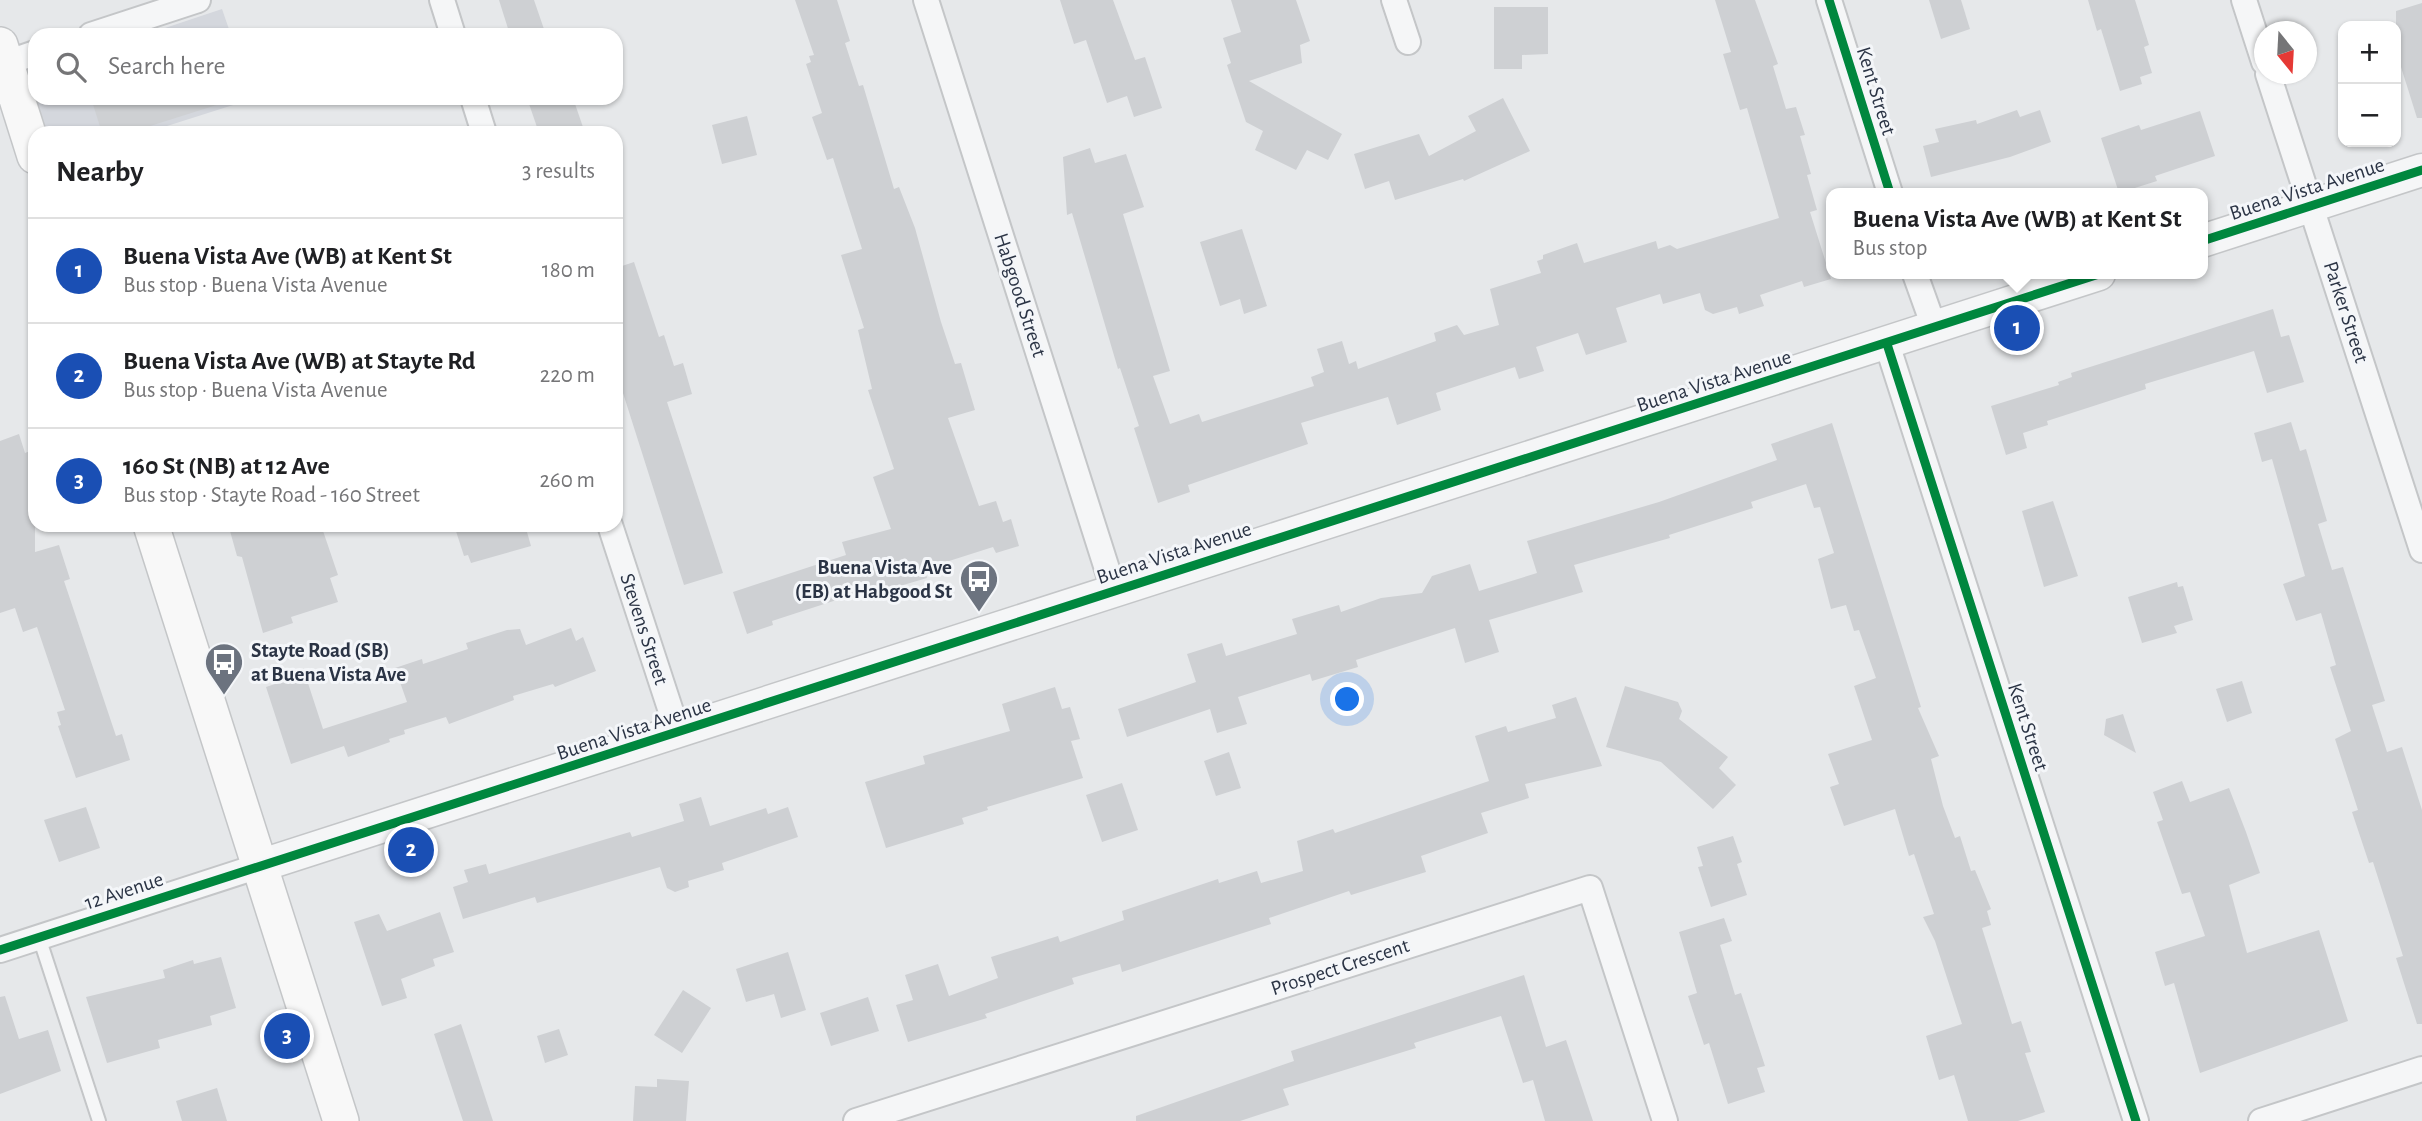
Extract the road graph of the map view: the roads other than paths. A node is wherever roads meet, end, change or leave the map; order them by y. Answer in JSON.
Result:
{"nodes":[{"id":1,"x":198,"y":0,"type":"edge"},
{"id":2,"x":442,"y":0,"type":"edge"},
{"id":3,"x":926,"y":0,"type":"edge"},
{"id":4,"x":1394,"y":0,"type":"edge"},
{"id":5,"x":1829,"y":0,"type":"edge"},
{"id":6,"x":2244,"y":0,"type":"edge"},
{"id":7,"x":113,"y":28,"type":"edge"},
{"id":8,"x":451,"y":28,"type":"edge"},
{"id":9,"x":2254,"y":31,"type":"edge"},
{"id":10,"x":1408,"y":43,"type":"dead end"},
{"id":11,"x":14,"y":54,"type":"edge"},
{"id":12,"x":2271,"y":84,"type":"edge"},
{"id":13,"x":475,"y":105,"type":"edge"},
{"id":14,"x":29,"y":126,"type":"edge"},
{"id":15,"x":482,"y":126,"type":"edge"},
{"id":16,"x":2422,"y":170,"type":"edge"},
{"id":17,"x":1887,"y":188,"type":"edge"},
{"id":18,"x":2311,"y":206,"type":"junction"},
{"id":19,"x":2208,"y":239,"type":"edge"},
{"id":20,"x":1917,"y":279,"type":"edge"},
{"id":21,"x":2083,"y":279,"type":"edge"},
{"id":22,"x":1934,"y":327,"type":"junction"},
{"id":23,"x":1887,"y":344,"type":"junction"},
{"id":24,"x":153,"y":532,"type":"edge"},
{"id":25,"x":612,"y":532,"type":"edge"},
{"id":26,"x":2422,"y":550,"type":"edge"},
{"id":27,"x":1114,"y":591,"type":"junction"},
{"id":28,"x":678,"y":733,"type":"junction"},
{"id":29,"x":259,"y":866,"type":"junction"},
{"id":30,"x":39,"y":937,"type":"junction"},
{"id":31,"x":0,"y":950,"type":"edge"},
{"id":32,"x":2422,"y":1069,"type":"edge"},
{"id":33,"x":99,"y":1121,"type":"edge"},
{"id":34,"x":341,"y":1121,"type":"edge"},
{"id":35,"x":856,"y":1121,"type":"edge"},
{"id":36,"x":1665,"y":1121,"type":"edge"},
{"id":37,"x":2136,"y":1121,"type":"edge"},
{"id":38,"x":2261,"y":1121,"type":"edge"}],
"edges":[{"from":1,"to":7,"type":"street"},
{"from":2,"to":8,"type":"street"},
{"from":3,"to":27,"type":"street","name":"Habgood Street"},
{"from":4,"to":10,"type":"street"},
{"from":5,"to":17,"type":"street","name":"Kent Street"},
{"from":6,"to":9,"type":"street"},
{"from":11,"to":14,"type":"main road"},
{"from":12,"to":18,"type":"street","name":"Parker Street"},
{"from":13,"to":15,"type":"street"},
{"from":16,"to":18,"type":"street","name":"Buena Vista Avenue"},
{"from":18,"to":19,"type":"street","name":"Buena Vista Avenue"},
{"from":18,"to":26,"type":"street","name":"Parker Street"},
{"from":20,"to":22,"type":"street"},
{"from":21,"to":22,"type":"street","name":"Buena Vista Avenue"},
{"from":22,"to":23,"type":"street","name":"Buena Vista Avenue"},
{"from":23,"to":27,"type":"street","name":"Buena Vista Avenue"},
{"from":23,"to":37,"type":"street","name":"Kent Street"},
{"from":24,"to":29,"type":"main road"},
{"from":25,"to":28,"type":"street","name":"Stevens Street"},
{"from":27,"to":28,"type":"street","name":"Buena Vista Avenue"},
{"from":28,"to":29,"type":"street","name":"Buena Vista Avenue"},
{"from":29,"to":30,"type":"street","name":"12 Avenue"},
{"from":29,"to":34,"type":"main road"},
{"from":30,"to":31,"type":"street","name":"12 Avenue"},
{"from":30,"to":33,"type":"lane"},
{"from":32,"to":38,"type":"street"},
{"from":35,"to":36,"type":"street","name":"Prospect Crescent"}]}
